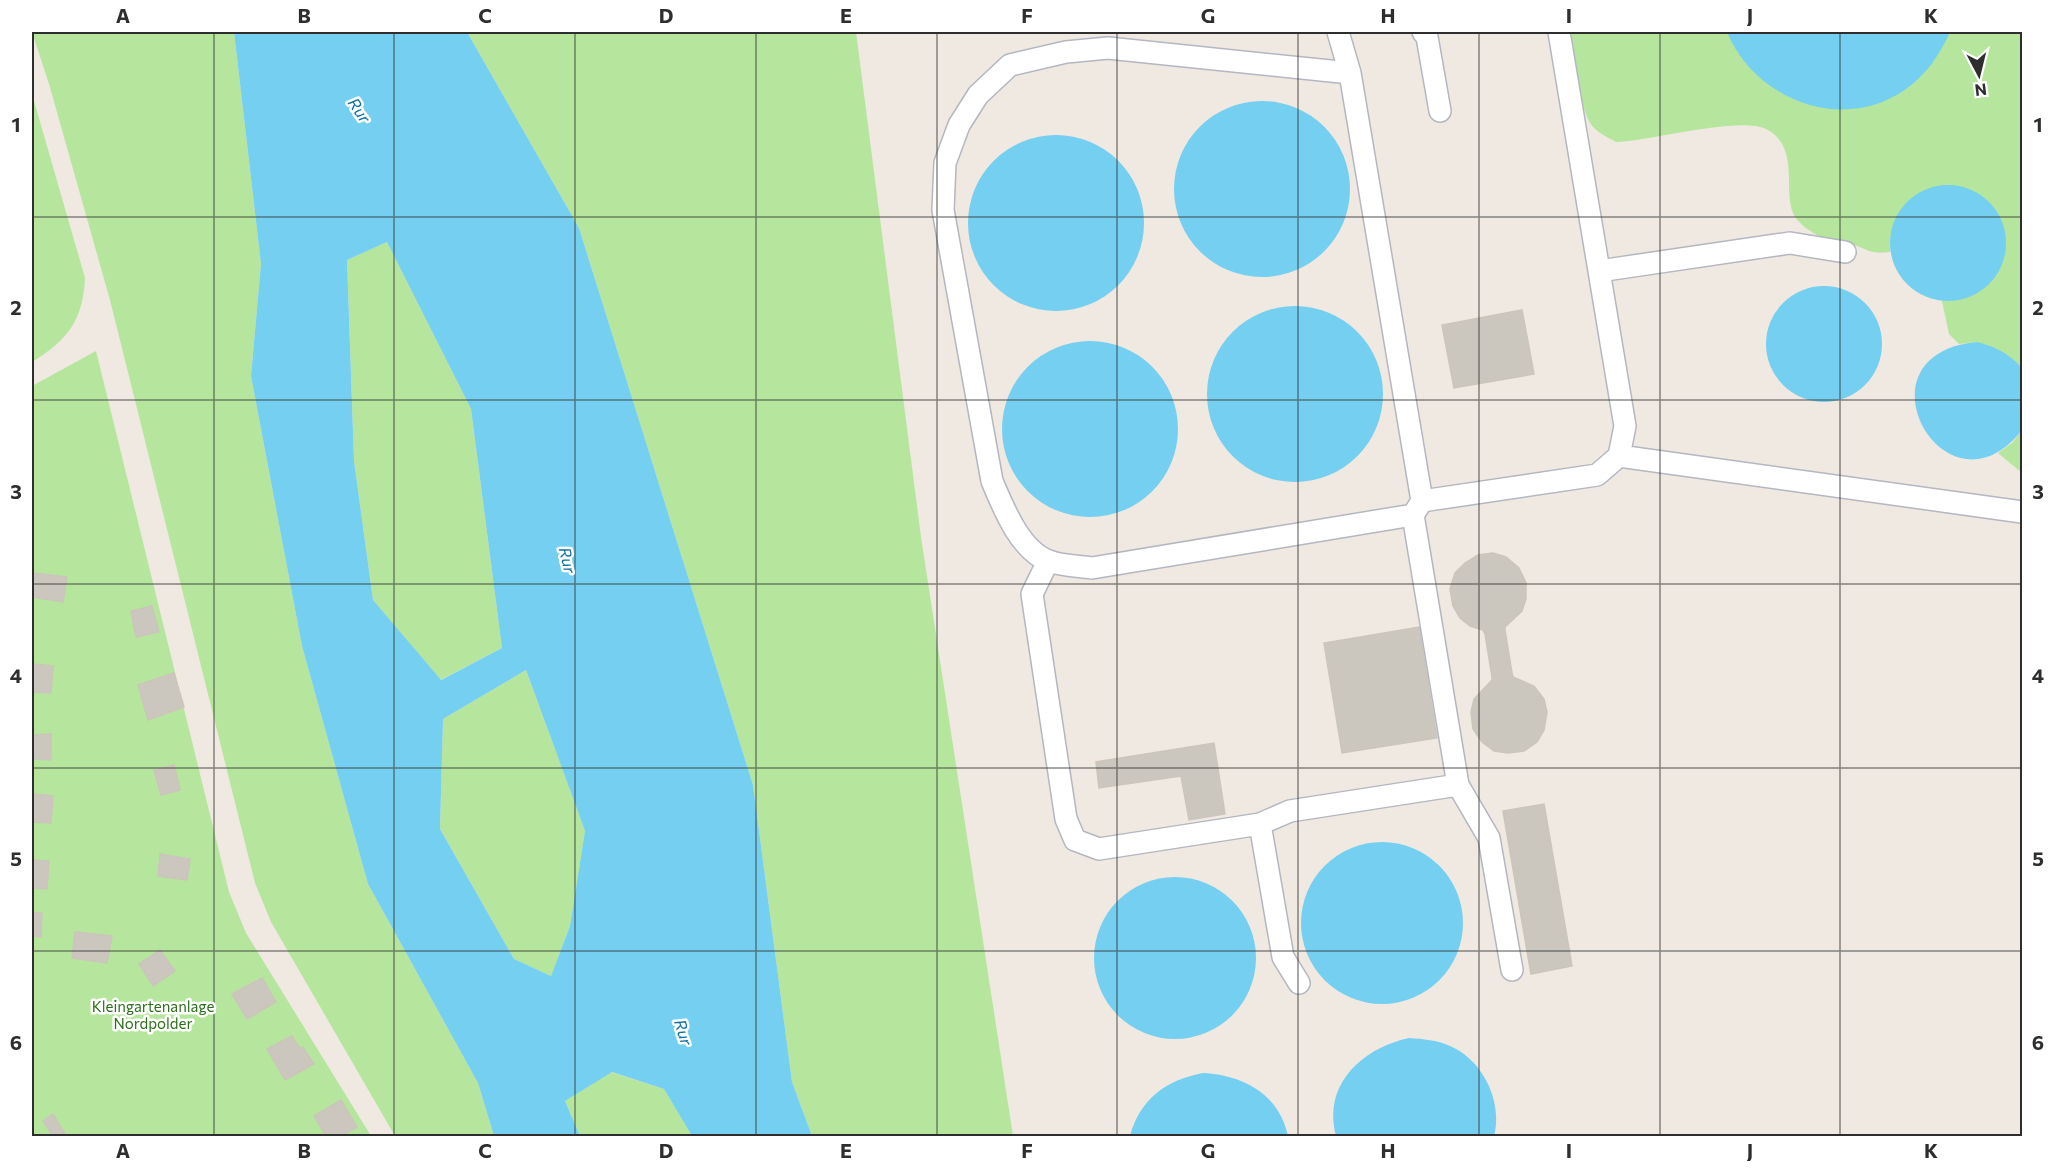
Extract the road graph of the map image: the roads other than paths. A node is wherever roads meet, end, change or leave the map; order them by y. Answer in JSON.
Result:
{"nodes":[{"id":1,"x":1338,"y":32,"type":"edge"},
{"id":2,"x":1423,"y":32,"type":"edge"},
{"id":3,"x":1559,"y":32,"type":"edge"},
{"id":4,"x":1350,"y":73,"type":"junction"},
{"id":5,"x":1440,"y":111,"type":"dead end"},
{"id":6,"x":1845,"y":252,"type":"dead end"},
{"id":7,"x":1599,"y":271,"type":"junction"},
{"id":8,"x":1619,"y":456,"type":"junction"},
{"id":9,"x":1418,"y":508,"type":"junction"},
{"id":10,"x":2022,"y":512,"type":"edge"},
{"id":11,"x":1048,"y":561,"type":"junction"},
{"id":12,"x":1458,"y":785,"type":"junction"},
{"id":13,"x":1260,"y":824,"type":"junction"},
{"id":14,"x":1512,"y":970,"type":"dead end"},
{"id":15,"x":1299,"y":983,"type":"dead end"}],
"edges":[{"from":1,"to":4,"type":"lane"},
{"from":2,"to":5,"type":"lane"},
{"from":3,"to":7,"type":"lane"},
{"from":4,"to":9,"type":"lane"},
{"from":4,"to":11,"type":"lane"},
{"from":6,"to":7,"type":"lane"},
{"from":7,"to":8,"type":"lane"},
{"from":8,"to":9,"type":"lane"},
{"from":8,"to":10,"type":"lane"},
{"from":9,"to":11,"type":"lane"},
{"from":9,"to":12,"type":"lane"},
{"from":11,"to":13,"type":"lane"},
{"from":12,"to":13,"type":"lane"},
{"from":12,"to":14,"type":"lane"},
{"from":13,"to":15,"type":"lane"}]}
